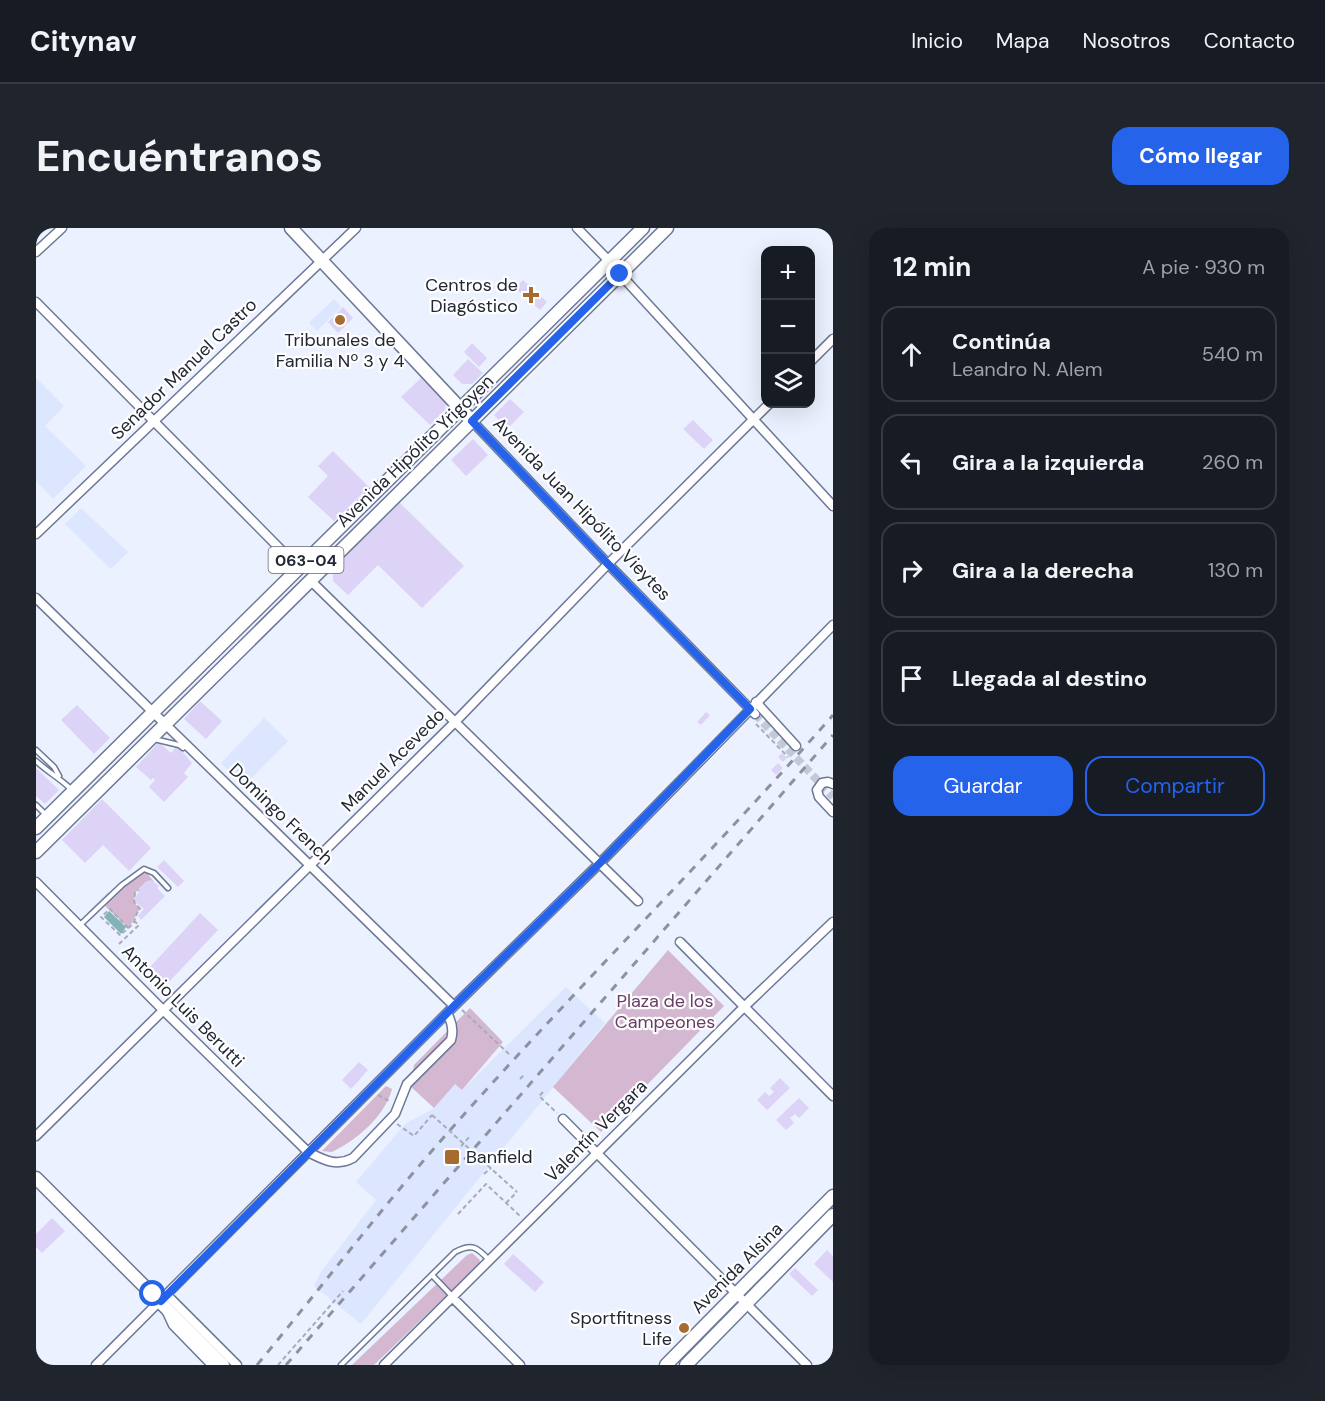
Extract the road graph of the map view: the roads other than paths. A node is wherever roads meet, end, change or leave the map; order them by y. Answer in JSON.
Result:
{"nodes":[{"id":1,"x":62,"y":228,"type":"edge"},
{"id":2,"x":291,"y":228,"type":"edge"},
{"id":3,"x":356,"y":228,"type":"edge"},
{"id":4,"x":577,"y":228,"type":"edge"},
{"id":5,"x":643,"y":228,"type":"edge"},
{"id":6,"x":667,"y":228,"type":"edge"},
{"id":7,"x":36,"y":252,"type":"edge"},
{"id":8,"x":322,"y":260,"type":"junction"},
{"id":9,"x":609,"y":261,"type":"junction"},
{"id":10,"x":620,"y":274,"type":"junction"},
{"id":11,"x":36,"y":302,"type":"edge"},
{"id":12,"x":833,"y":339,"type":"edge"},
{"id":13,"x":815,"y":357,"type":"edge"},
{"id":14,"x":765,"y":408,"type":"edge"},
{"id":15,"x":461,"y":409,"type":"junction"},
{"id":16,"x":753,"y":419,"type":"junction"},
{"id":17,"x":152,"y":421,"type":"junction"},
{"id":18,"x":472,"y":421,"type":"junction"},
{"id":19,"x":833,"y":506,"type":"edge"},
{"id":20,"x":36,"y":534,"type":"edge"},
{"id":21,"x":608,"y":564,"type":"junction"},
{"id":22,"x":298,"y":568,"type":"junction"},
{"id":23,"x":310,"y":580,"type":"junction"},
{"id":24,"x":36,"y":598,"type":"edge"},
{"id":25,"x":833,"y":625,"type":"edge"},
{"id":26,"x":152,"y":711,"type":"junction"},
{"id":27,"x":754,"y":712,"type":"junction"},
{"id":28,"x":455,"y":722,"type":"junction"},
{"id":29,"x":165,"y":724,"type":"junction"},
{"id":30,"x":150,"y":738,"type":"junction"},
{"id":31,"x":796,"y":746,"type":"dead end"},
{"id":32,"x":184,"y":748,"type":"junction"},
{"id":33,"x":36,"y":750,"type":"edge"},
{"id":34,"x":36,"y":761,"type":"edge"},
{"id":35,"x":59,"y":777,"type":"junction"},
{"id":36,"x":833,"y":784,"type":"edge"},
{"id":37,"x":73,"y":791,"type":"junction"},
{"id":38,"x":36,"y":805,"type":"edge"},
{"id":39,"x":833,"y":812,"type":"edge"},
{"id":40,"x":48,"y":816,"type":"junction"},
{"id":41,"x":36,"y":828,"type":"edge"},
{"id":42,"x":36,"y":852,"type":"edge"},
{"id":43,"x":600,"y":863,"type":"junction"},
{"id":44,"x":309,"y":865,"type":"junction"},
{"id":45,"x":36,"y":882,"type":"edge"},
{"id":46,"x":168,"y":888,"type":"dead end"},
{"id":47,"x":638,"y":901,"type":"dead end"},
{"id":48,"x":833,"y":922,"type":"edge"},
{"id":49,"x":79,"y":926,"type":"junction"},
{"id":50,"x":680,"y":942,"type":"dead end"},
{"id":51,"x":454,"y":1006,"type":"junction"},
{"id":52,"x":746,"y":1006,"type":"junction"},
{"id":53,"x":163,"y":1010,"type":"junction"},
{"id":54,"x":447,"y":1013,"type":"junction"},
{"id":55,"x":833,"y":1096,"type":"edge"},
{"id":56,"x":563,"y":1119,"type":"road end"},
{"id":57,"x":36,"y":1136,"type":"edge"},
{"id":58,"x":308,"y":1152,"type":"junction"},
{"id":59,"x":598,"y":1152,"type":"junction"},
{"id":60,"x":36,"y":1178,"type":"edge"},
{"id":61,"x":833,"y":1196,"type":"edge"},
{"id":62,"x":833,"y":1215,"type":"edge"},
{"id":63,"x":490,"y":1260,"type":"junction"},
{"id":64,"x":432,"y":1275,"type":"junction"},
{"id":65,"x":737,"y":1294,"type":"junction"},
{"id":66,"x":452,"y":1297,"type":"junction"},
{"id":67,"x":164,"y":1298,"type":"junction"},
{"id":68,"x":746,"y":1304,"type":"junction"},
{"id":69,"x":96,"y":1365,"type":"edge"},
{"id":70,"x":212,"y":1365,"type":"edge"},
{"id":71,"x":223,"y":1365,"type":"edge"},
{"id":72,"x":237,"y":1365,"type":"edge"},
{"id":73,"x":341,"y":1365,"type":"edge"},
{"id":74,"x":384,"y":1365,"type":"edge"},
{"id":75,"x":520,"y":1365,"type":"edge"},
{"id":76,"x":666,"y":1365,"type":"edge"},
{"id":77,"x":686,"y":1365,"type":"edge"},
{"id":78,"x":807,"y":1365,"type":"edge"}],
"edges":[{"from":1,"to":7,"type":"street"},
{"from":2,"to":8,"type":"main road","name":"Avenida Juan Hipólito Vieytes"},
{"from":3,"to":8,"type":"street","name":"Senador Manuel Castro"},
{"from":4,"to":9,"type":"street"},
{"from":5,"to":9,"type":"main road","name":"Avenida Hipólito Yrigoyen","number":"063-04"},
{"from":6,"to":10,"type":"main road","name":"Avenida Hipólito Yrigoyen","number":"063-04"},
{"from":8,"to":15,"type":"main road","name":"Avenida Juan Hipólito Vieytes"},
{"from":8,"to":17,"type":"street","name":"Senador Manuel Castro"},
{"from":9,"to":15,"type":"main road","name":"Avenida Hipólito Yrigoyen","number":"063-04"},
{"from":10,"to":16,"type":"street"},
{"from":10,"to":18,"type":"main road","name":"Avenida Hipólito Yrigoyen","number":"063-04"},
{"from":11,"to":17,"type":"street"},
{"from":12,"to":13,"type":"street"},
{"from":14,"to":16,"type":"street","name":"Manuel Acevedo"},
{"from":15,"to":18,"type":"main road","name":"Avenida Juan Hipólito Vieytes"},
{"from":15,"to":22,"type":"main road","name":"Avenida Hipólito Yrigoyen","number":"063-04"},
{"from":16,"to":19,"type":"street"},
{"from":16,"to":21,"type":"street","name":"Manuel Acevedo"},
{"from":17,"to":20,"type":"street","name":"Senador Manuel Castro"},
{"from":17,"to":22,"type":"street"},
{"from":18,"to":21,"type":"street","name":"Avenida Juan Hipólito Vieytes"},
{"from":18,"to":23,"type":"main road","name":"Avenida Hipólito Yrigoyen","number":"063-04"},
{"from":21,"to":27,"type":"street","name":"Avenida Juan Hipólito Vieytes"},
{"from":21,"to":28,"type":"street","name":"Manuel Acevedo"},
{"from":22,"to":26,"type":"main road","name":"Avenida Hipólito Yrigoyen","number":"063-04"},
{"from":23,"to":28,"type":"street"},
{"from":23,"to":29,"type":"main road","name":"Avenida Hipólito Yrigoyen","number":"063-04"},
{"from":24,"to":26,"type":"street","name":"Domingo French"},
{"from":25,"to":27,"type":"street"},
{"from":26,"to":29,"type":"street","name":"Domingo French"},
{"from":26,"to":37,"type":"main road","name":"Avenida Hipólito Yrigoyen","number":"063-04"},
{"from":27,"to":31,"type":"street","name":"Avenida Juan Hipólito Vieytes"},
{"from":27,"to":43,"type":"street"},
{"from":28,"to":43,"type":"street"},
{"from":28,"to":44,"type":"street","name":"Manuel Acevedo"},
{"from":29,"to":30,"type":"main road","name":"Avenida Hipólito Yrigoyen","number":"063-04"},
{"from":29,"to":32,"type":"street","name":"Domingo French"},
{"from":30,"to":32,"type":"lane"},
{"from":30,"to":42,"type":"main road","name":"Avenida Hipólito Yrigoyen","number":"063-04"},
{"from":32,"to":44,"type":"street","name":"Domingo French"},
{"from":33,"to":35,"type":"lane"},
{"from":34,"to":35,"type":"lane"},
{"from":35,"to":37,"type":"lane"},
{"from":36,"to":39,"type":"street"},
{"from":37,"to":40,"type":"main road","name":"Avenida Hipólito Yrigoyen","number":"063-04"},
{"from":38,"to":40,"type":"lane"},
{"from":40,"to":41,"type":"main road","name":"Avenida Hipólito Yrigoyen","number":"063-04"},
{"from":43,"to":47,"type":"street"},
{"from":43,"to":51,"type":"street"},
{"from":44,"to":51,"type":"street","name":"Domingo French"},
{"from":44,"to":53,"type":"street","name":"Manuel Acevedo"},
{"from":45,"to":49,"type":"street","name":"Antonio Luis Berutti"},
{"from":46,"to":49,"type":"lane"},
{"from":48,"to":52,"type":"street","name":"Valentín Vergara"},
{"from":49,"to":53,"type":"street","name":"Antonio Luis Berutti"},
{"from":50,"to":52,"type":"street"},
{"from":51,"to":54,"type":"street"},
{"from":52,"to":55,"type":"street"},
{"from":52,"to":59,"type":"street","name":"Valentín Vergara"},
{"from":53,"to":57,"type":"street","name":"Manuel Acevedo"},
{"from":53,"to":58,"type":"street","name":"Antonio Luis Berutti"},
{"from":54,"to":58,"type":"street"},
{"from":54,"to":58,"type":"street"},
{"from":56,"to":59,"type":"street"},
{"from":58,"to":67,"type":"street"},
{"from":59,"to":63,"type":"street","name":"Valentín Vergara"},
{"from":59,"to":65,"type":"street"},
{"from":60,"to":67,"type":"main road"},
{"from":61,"to":65,"type":"main road","name":"Avenida Alsina"},
{"from":62,"to":68,"type":"main road","name":"Avenida Alsina"},
{"from":63,"to":64,"type":"lane"},
{"from":63,"to":66,"type":"street","name":"Valentín Vergara"},
{"from":64,"to":66,"type":"lane"},
{"from":64,"to":73,"type":"lane"},
{"from":65,"to":68,"type":"street"},
{"from":65,"to":76,"type":"main road","name":"Avenida Alsina"},
{"from":66,"to":74,"type":"street","name":"Valentín Vergara"},
{"from":66,"to":75,"type":"street"},
{"from":67,"to":69,"type":"street"},
{"from":67,"to":70,"type":"street"},
{"from":67,"to":71,"type":"main road"},
{"from":67,"to":72,"type":"street"},
{"from":68,"to":77,"type":"main road","name":"Avenida Alsina"},
{"from":68,"to":78,"type":"street"}]}
